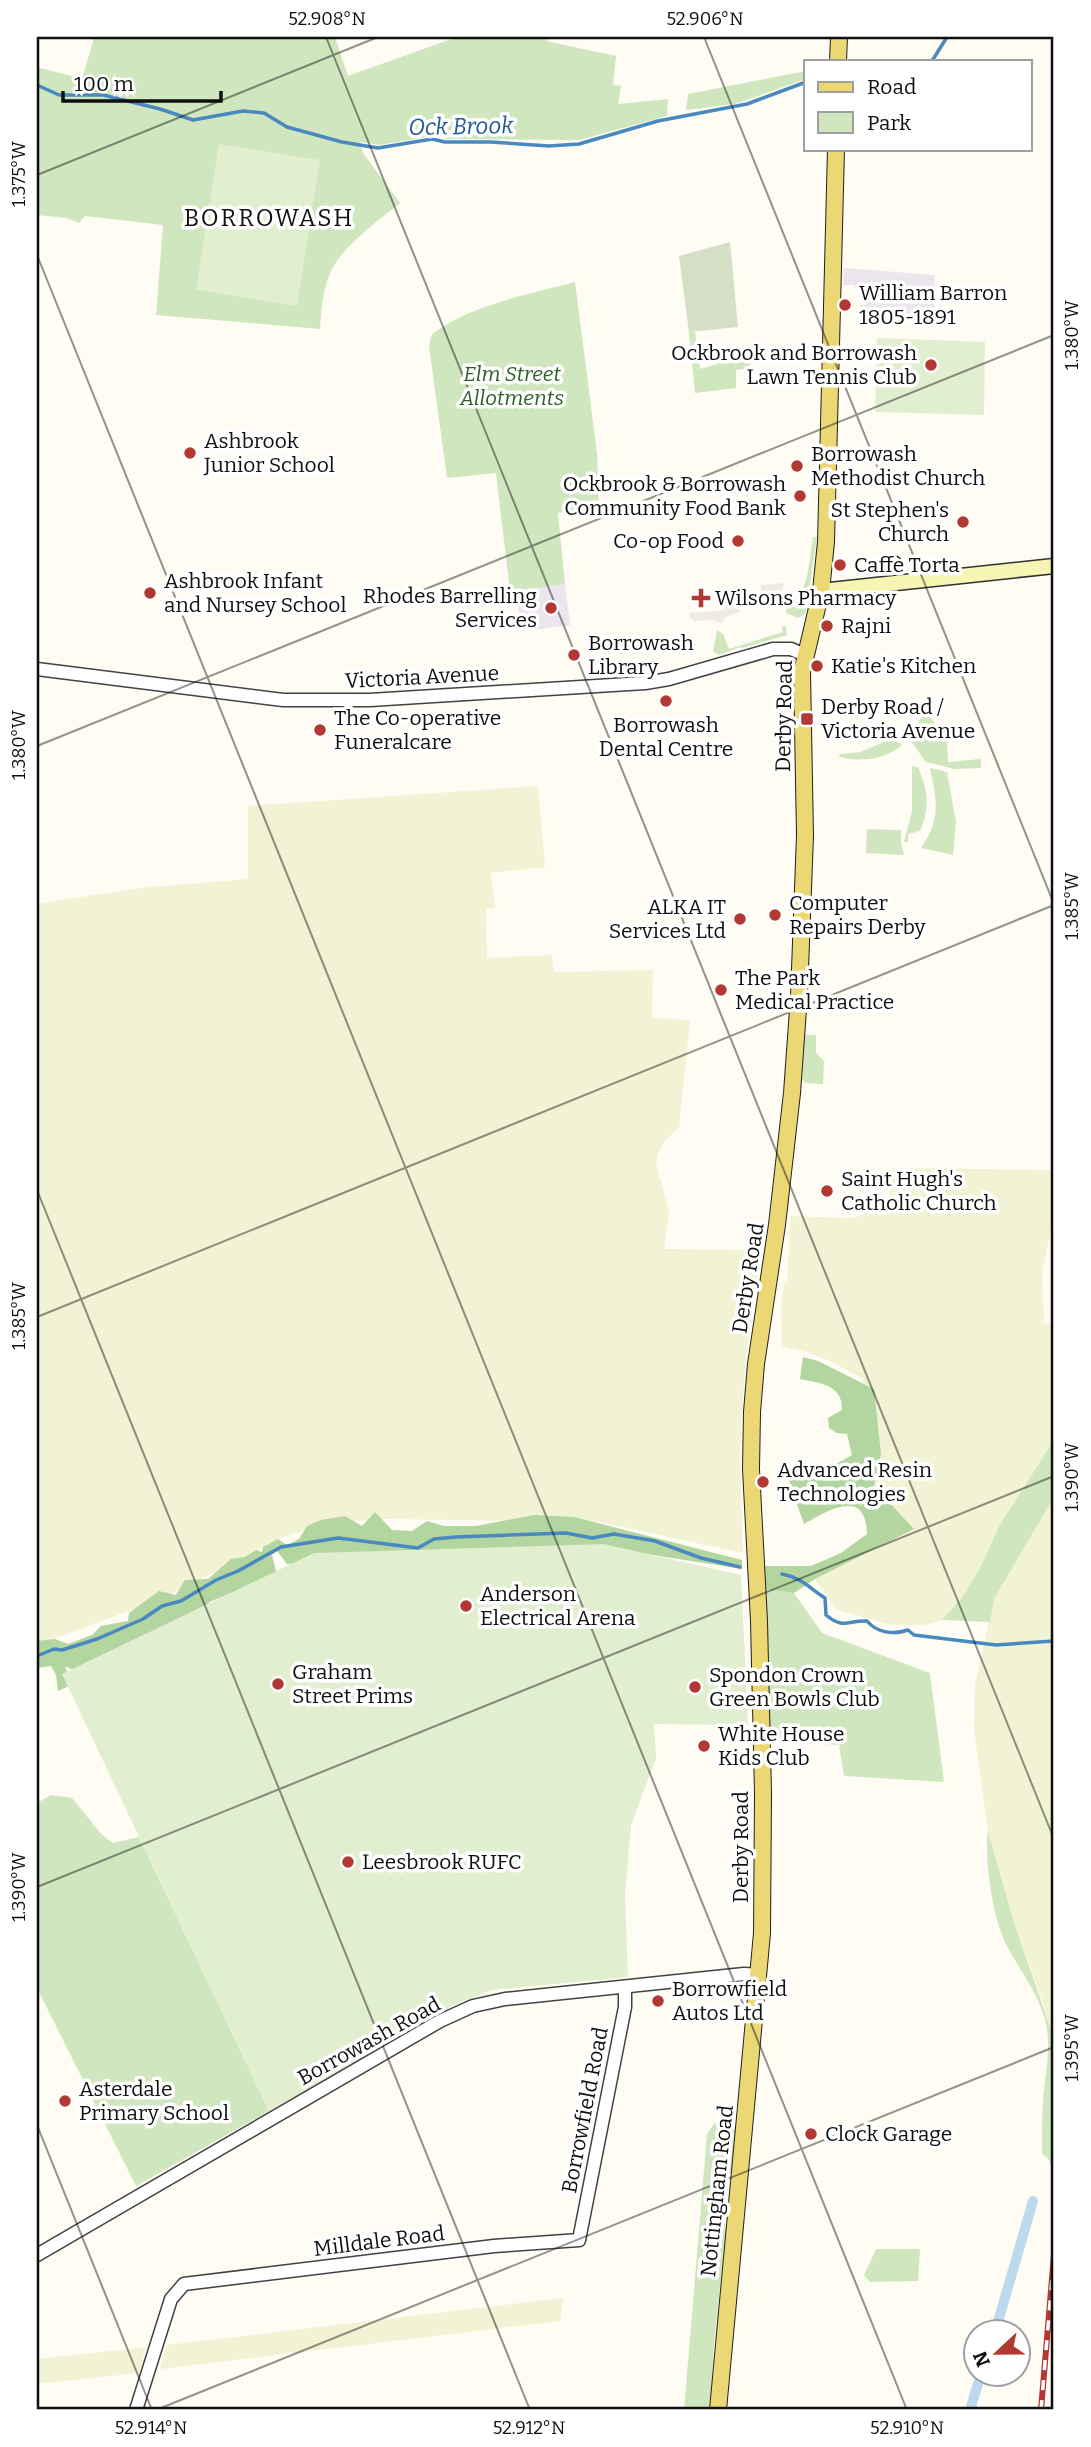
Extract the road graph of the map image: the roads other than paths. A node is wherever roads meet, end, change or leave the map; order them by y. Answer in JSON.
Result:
{"nodes":[{"id":1,"x":839,"y":37,"type":"edge"},
{"id":2,"x":838,"y":60,"type":"edge"},
{"id":3,"x":836,"y":150,"type":"edge"},
{"id":4,"x":1054,"y":566,"type":"edge"},
{"id":5,"x":821,"y":591,"type":"junction"},
{"id":6,"x":805,"y":655,"type":"junction"},
{"id":7,"x":37,"y":669,"type":"edge"},
{"id":8,"x":759,"y":1975,"type":"junction"},
{"id":9,"x":625,"y":1988,"type":"junction"},
{"id":10,"x":579,"y":2240,"type":"joint"},
{"id":11,"x":37,"y":2255,"type":"edge"},
{"id":12,"x":136,"y":2410,"type":"edge"},
{"id":13,"x":718,"y":2410,"type":"edge"}],
"edges":[{"from":1,"to":2,"type":"main road"},
{"from":3,"to":5,"type":"main road"},
{"from":4,"to":5,"type":"main road"},
{"from":5,"to":6,"type":"main road","name":"Derby Road"},
{"from":6,"to":7,"type":"street","name":"Victoria Avenue"},
{"from":6,"to":8,"type":"main road","name":"Derby Road"},
{"from":8,"to":9,"type":"street","name":"Borrowash Road"},
{"from":8,"to":13,"type":"main road","name":"Nottingham Road"},
{"from":9,"to":10,"type":"street","name":"Borrowfield Road"},
{"from":9,"to":11,"type":"street","name":"Borrowash Road"},
{"from":10,"to":12,"type":"street","name":"Milldale Road"}]}
